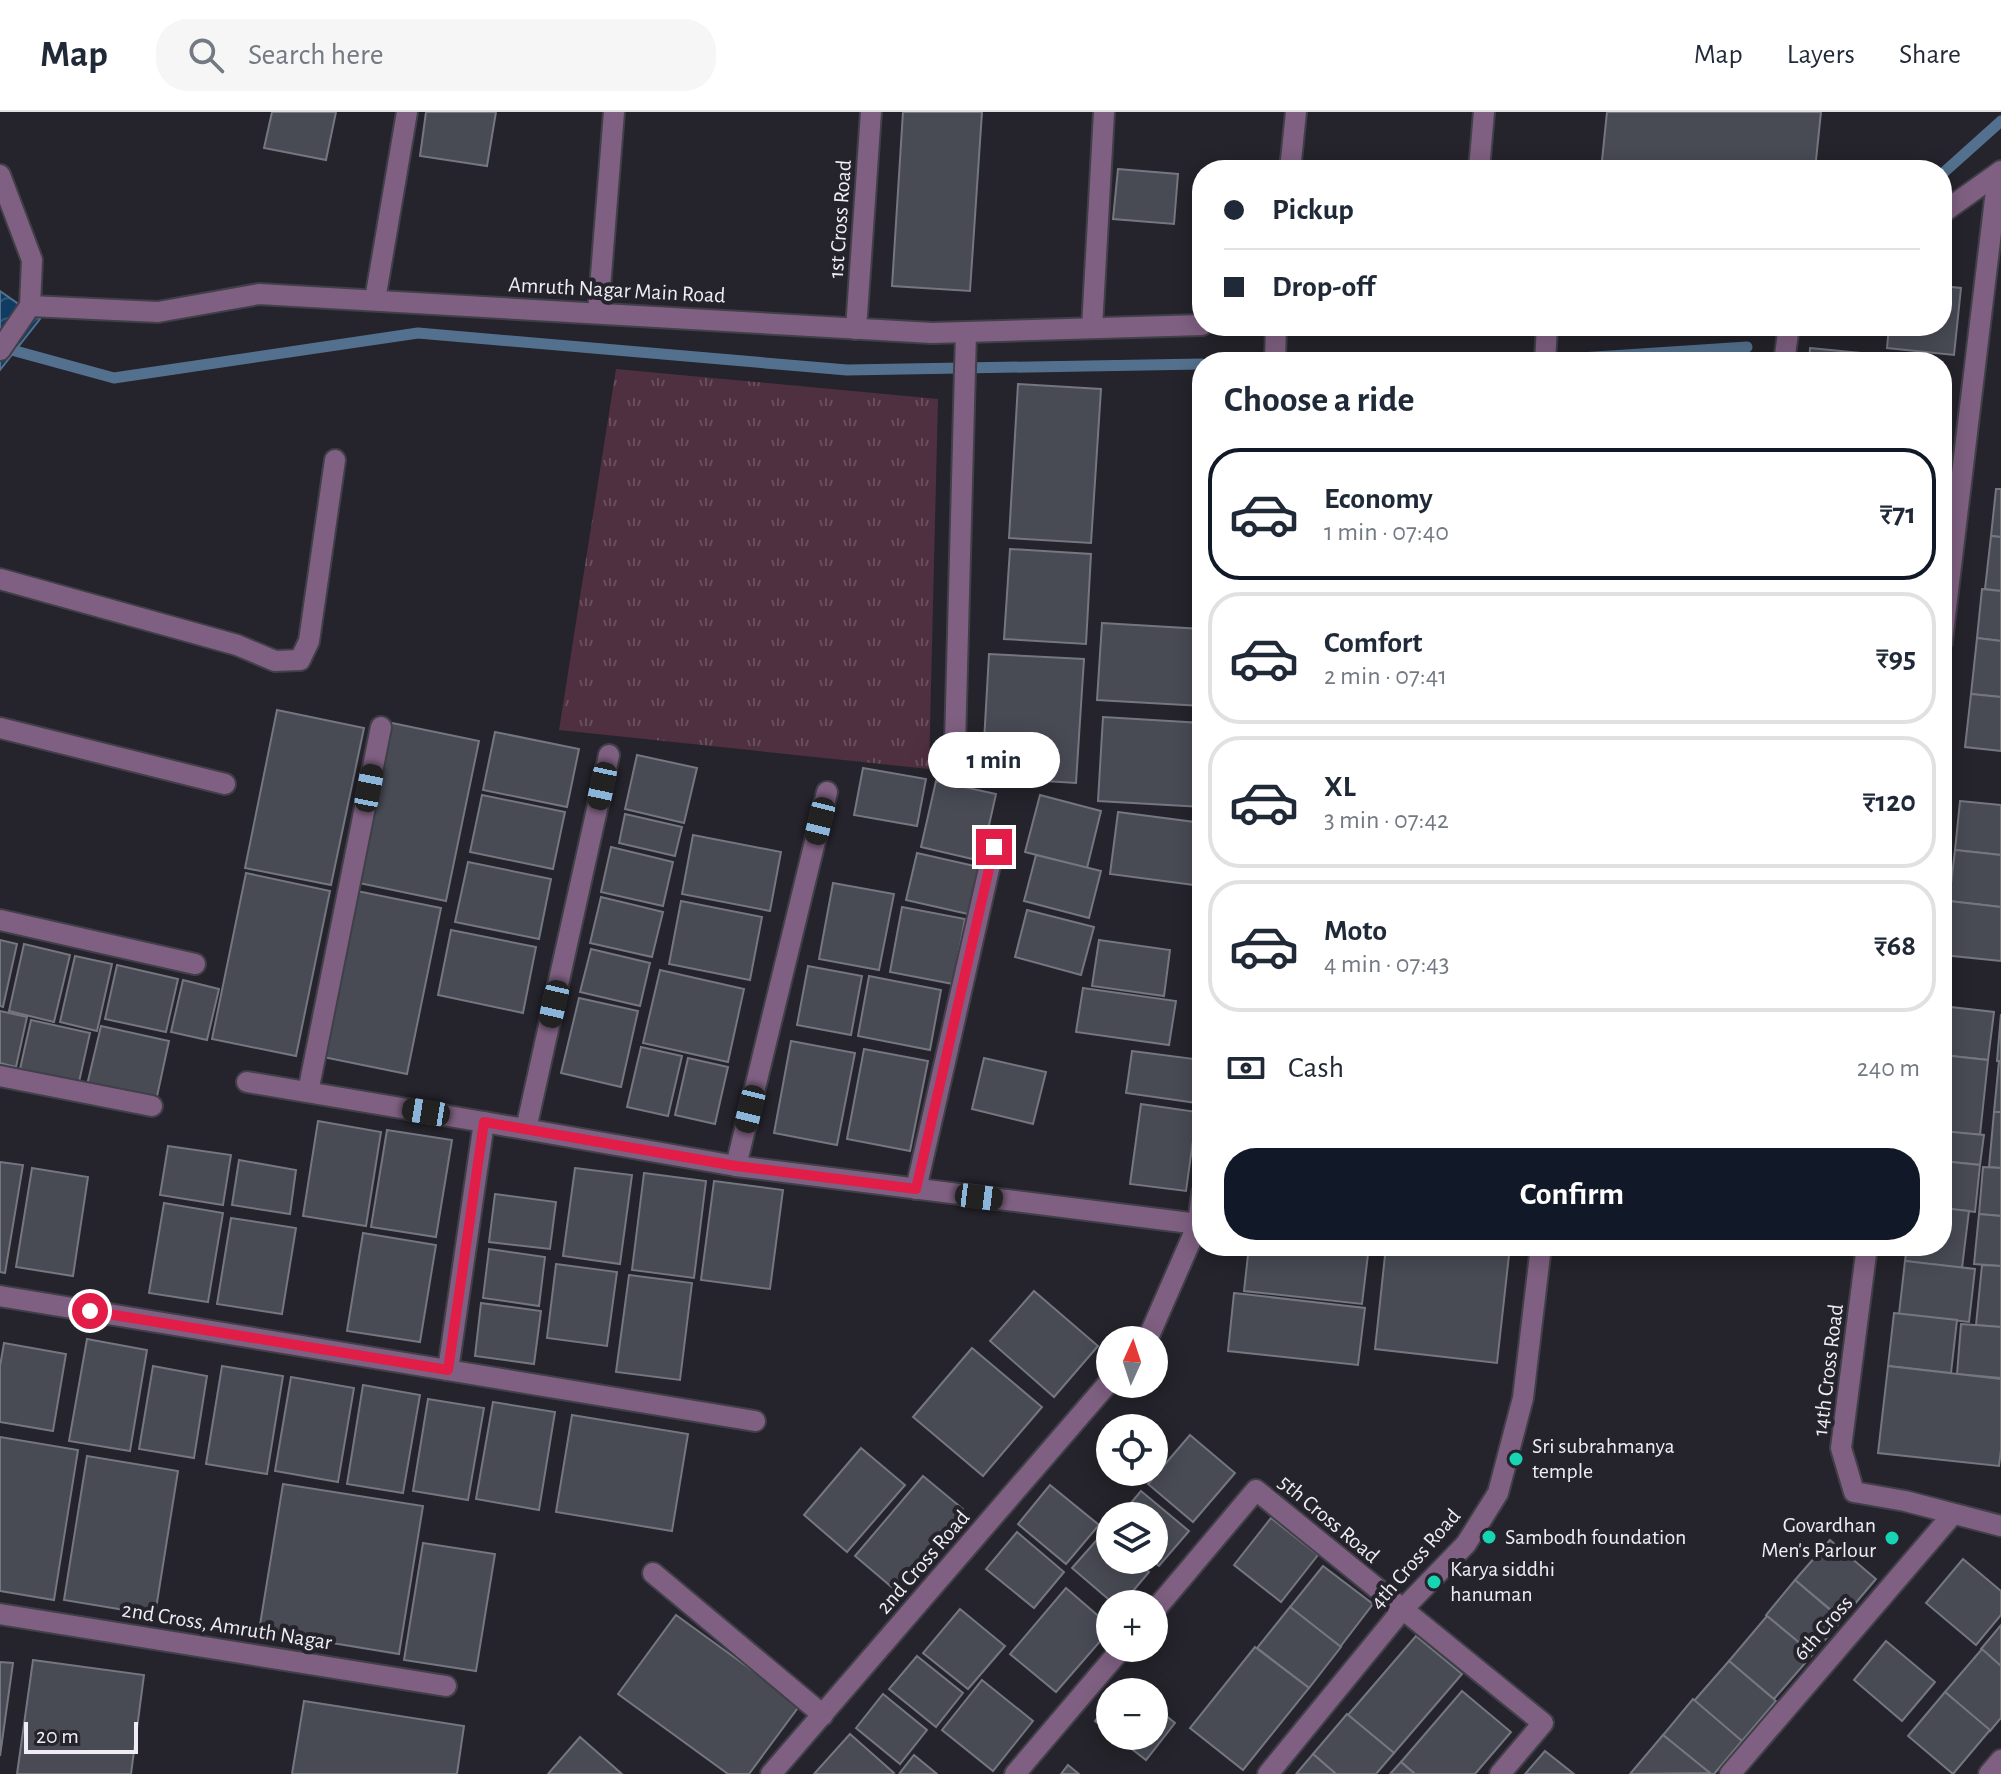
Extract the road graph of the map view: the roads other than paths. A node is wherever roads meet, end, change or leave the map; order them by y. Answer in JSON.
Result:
{"nodes":[{"id":1,"x":407,"y":112,"type":"edge"},
{"id":2,"x":614,"y":112,"type":"edge"},
{"id":3,"x":871,"y":112,"type":"edge"},
{"id":4,"x":1104,"y":112,"type":"edge"},
{"id":5,"x":1296,"y":112,"type":"edge"},
{"id":6,"x":1484,"y":112,"type":"edge"},
{"id":7,"x":1291,"y":160,"type":"edge"},
{"id":8,"x":1480,"y":160,"type":"edge"},
{"id":9,"x":2000,"y":172,"type":"edge"},
{"id":10,"x":0,"y":175,"type":"edge"},
{"id":11,"x":1952,"y":206,"type":"edge"},
{"id":12,"x":375,"y":300,"type":"junction"},
{"id":13,"x":30,"y":306,"type":"junction"},
{"id":14,"x":598,"y":313,"type":"junction"},
{"id":15,"x":1192,"y":325,"type":"edge"},
{"id":16,"x":1092,"y":328,"type":"junction"},
{"id":17,"x":856,"y":329,"type":"junction"},
{"id":18,"x":966,"y":342,"type":"junction"},
{"id":19,"x":0,"y":350,"type":"edge"},
{"id":20,"x":335,"y":460,"type":"dead end"},
{"id":21,"x":1952,"y":557,"type":"edge"},
{"id":22,"x":0,"y":579,"type":"edge"},
{"id":23,"x":381,"y":727,"type":"dead end"},
{"id":24,"x":0,"y":728,"type":"edge"},
{"id":25,"x":955,"y":743,"type":"dead end"},
{"id":26,"x":609,"y":755,"type":"dead end"},
{"id":27,"x":225,"y":784,"type":"dead end"},
{"id":28,"x":827,"y":792,"type":"dead end"},
{"id":29,"x":994,"y":847,"type":"dead end"},
{"id":30,"x":0,"y":920,"type":"edge"},
{"id":31,"x":195,"y":964,"type":"dead end"},
{"id":32,"x":0,"y":1076,"type":"edge"},
{"id":33,"x":247,"y":1082,"type":"dead end"},
{"id":34,"x":308,"y":1092,"type":"junction"},
{"id":35,"x":152,"y":1106,"type":"dead end"},
{"id":36,"x":484,"y":1122,"type":"junction"},
{"id":37,"x":526,"y":1129,"type":"junction"},
{"id":38,"x":736,"y":1166,"type":"junction"},
{"id":39,"x":916,"y":1189,"type":"junction"},
{"id":40,"x":1192,"y":1223,"type":"edge"},
{"id":41,"x":1192,"y":1238,"type":"edge"},
{"id":42,"x":1540,"y":1256,"type":"edge"},
{"id":43,"x":1866,"y":1256,"type":"edge"},
{"id":44,"x":0,"y":1296,"type":"edge"},
{"id":45,"x":1153,"y":1326,"type":"edge"},
{"id":46,"x":448,"y":1370,"type":"junction"},
{"id":47,"x":1096,"y":1397,"type":"edge"},
{"id":48,"x":755,"y":1421,"type":"dead end"},
{"id":49,"x":1953,"y":1514,"type":"junction"},
{"id":50,"x":2001,"y":1526,"type":"edge"},
{"id":51,"x":653,"y":1573,"type":"dead end"},
{"id":52,"x":1168,"y":1594,"type":"edge"},
{"id":53,"x":1402,"y":1610,"type":"junction"},
{"id":54,"x":0,"y":1614,"type":"edge"},
{"id":55,"x":1110,"y":1662,"type":"edge"},
{"id":56,"x":446,"y":1686,"type":"dead end"},
{"id":57,"x":823,"y":1715,"type":"junction"},
{"id":58,"x":2001,"y":1760,"type":"edge"},
{"id":59,"x":771,"y":1774,"type":"edge"},
{"id":60,"x":1015,"y":1774,"type":"edge"},
{"id":61,"x":1268,"y":1774,"type":"edge"},
{"id":62,"x":1500,"y":1774,"type":"edge"},
{"id":63,"x":1730,"y":1774,"type":"edge"},
{"id":64,"x":1989,"y":1774,"type":"edge"}],
"edges":[{"from":1,"to":12,"type":"street"},
{"from":2,"to":14,"type":"street"},
{"from":3,"to":17,"type":"street","name":"1st Cross Road"},
{"from":4,"to":16,"type":"street"},
{"from":5,"to":7,"type":"street"},
{"from":6,"to":8,"type":"street"},
{"from":9,"to":11,"type":"street"},
{"from":9,"to":21,"type":"street"},
{"from":10,"to":13,"type":"street"},
{"from":12,"to":13,"type":"street","name":"Amruth Nagar Main Road"},
{"from":12,"to":14,"type":"street","name":"Amruth Nagar Main Road"},
{"from":13,"to":19,"type":"street"},
{"from":14,"to":17,"type":"street","name":"Amruth Nagar Main Road"},
{"from":15,"to":16,"type":"street","name":"Amruth Nagar Main Road"},
{"from":16,"to":18,"type":"street","name":"Amruth Nagar Main Road"},
{"from":17,"to":18,"type":"street","name":"Amruth Nagar Main Road"},
{"from":18,"to":25,"type":"street"},
{"from":20,"to":22,"type":"street"},
{"from":23,"to":34,"type":"street"},
{"from":24,"to":27,"type":"street"},
{"from":26,"to":37,"type":"street"},
{"from":28,"to":38,"type":"street"},
{"from":29,"to":39,"type":"street"},
{"from":30,"to":31,"type":"street"},
{"from":32,"to":35,"type":"street"},
{"from":33,"to":34,"type":"street"},
{"from":34,"to":36,"type":"street"},
{"from":36,"to":37,"type":"street"},
{"from":36,"to":46,"type":"street"},
{"from":37,"to":38,"type":"street"},
{"from":38,"to":39,"type":"street"},
{"from":39,"to":40,"type":"street"},
{"from":41,"to":45,"type":"street"},
{"from":42,"to":53,"type":"street","name":"4th Cross Road"},
{"from":43,"to":49,"type":"street","name":"14th Cross Road"},
{"from":44,"to":46,"type":"street"},
{"from":46,"to":48,"type":"street"},
{"from":47,"to":57,"type":"street","name":"2nd Cross Road"},
{"from":49,"to":50,"type":"street","name":"14th Cross Road"},
{"from":49,"to":63,"type":"street","name":"6th Cross"},
{"from":51,"to":57,"type":"street"},
{"from":52,"to":53,"type":"street","name":"5th Cross Road"},
{"from":53,"to":61,"type":"street","name":"4th Cross Road"},
{"from":53,"to":62,"type":"street","name":"5th Cross Road"},
{"from":54,"to":56,"type":"street","name":"2nd Cross, Amruth Nagar"},
{"from":55,"to":60,"type":"street"},
{"from":57,"to":59,"type":"street","name":"2nd Cross Road"},
{"from":58,"to":64,"type":"street"}]}
